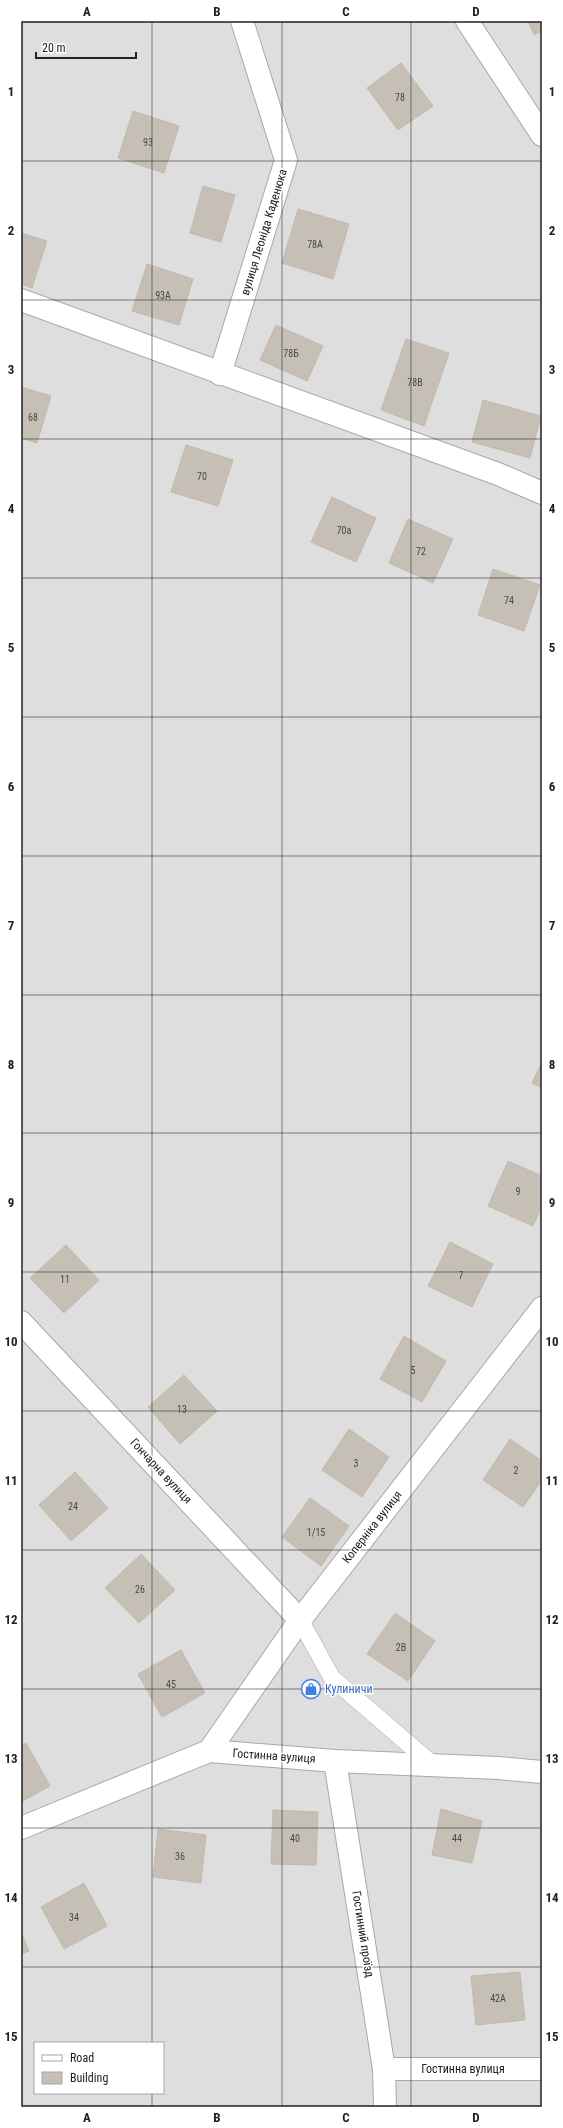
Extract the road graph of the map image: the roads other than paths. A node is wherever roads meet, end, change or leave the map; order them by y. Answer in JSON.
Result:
{"nodes":[{"id":1,"x":242,"y":21,"type":"edge"},
{"id":2,"x":467,"y":21,"type":"edge"},
{"id":3,"x":542,"y":135,"type":"edge"},
{"id":4,"x":21,"y":300,"type":"edge"},
{"id":5,"x":220,"y":374,"type":"junction"},
{"id":6,"x":542,"y":493,"type":"edge"},
{"id":7,"x":542,"y":1308,"type":"edge"},
{"id":8,"x":21,"y":1322,"type":"edge"},
{"id":9,"x":300,"y":1620,"type":"junction"},
{"id":10,"x":208,"y":1751,"type":"junction"},
{"id":11,"x":335,"y":1761,"type":"junction"},
{"id":12,"x":433,"y":1764,"type":"junction"},
{"id":13,"x":542,"y":1772,"type":"edge"},
{"id":14,"x":21,"y":1828,"type":"edge"},
{"id":15,"x":384,"y":2069,"type":"junction"},
{"id":16,"x":542,"y":2070,"type":"edge"},
{"id":17,"x":385,"y":2107,"type":"edge"}],
"edges":[{"from":1,"to":5,"type":"street","name":"вулиця Леоніда Каденюка"},
{"from":2,"to":3,"type":"street"},
{"from":4,"to":5,"type":"street"},
{"from":5,"to":6,"type":"street"},
{"from":7,"to":9,"type":"street","name":"Коперніка вулиця"},
{"from":8,"to":9,"type":"street","name":"Гончарна вулиця"},
{"from":9,"to":10,"type":"street","name":"Коперніка вулиця"},
{"from":9,"to":12,"type":"lane"},
{"from":10,"to":11,"type":"street","name":"Гостинна вулиця"},
{"from":10,"to":14,"type":"street","name":"Гостинна вулиця"},
{"from":11,"to":12,"type":"street","name":"Гостинна вулиця"},
{"from":11,"to":15,"type":"street","name":"Гостинний проїзд"},
{"from":12,"to":13,"type":"street","name":"Гостинна вулиця"},
{"from":15,"to":16,"type":"street","name":"Гостинна вулиця"},
{"from":15,"to":17,"type":"street","name":"Гостинний проїзд"}]}
